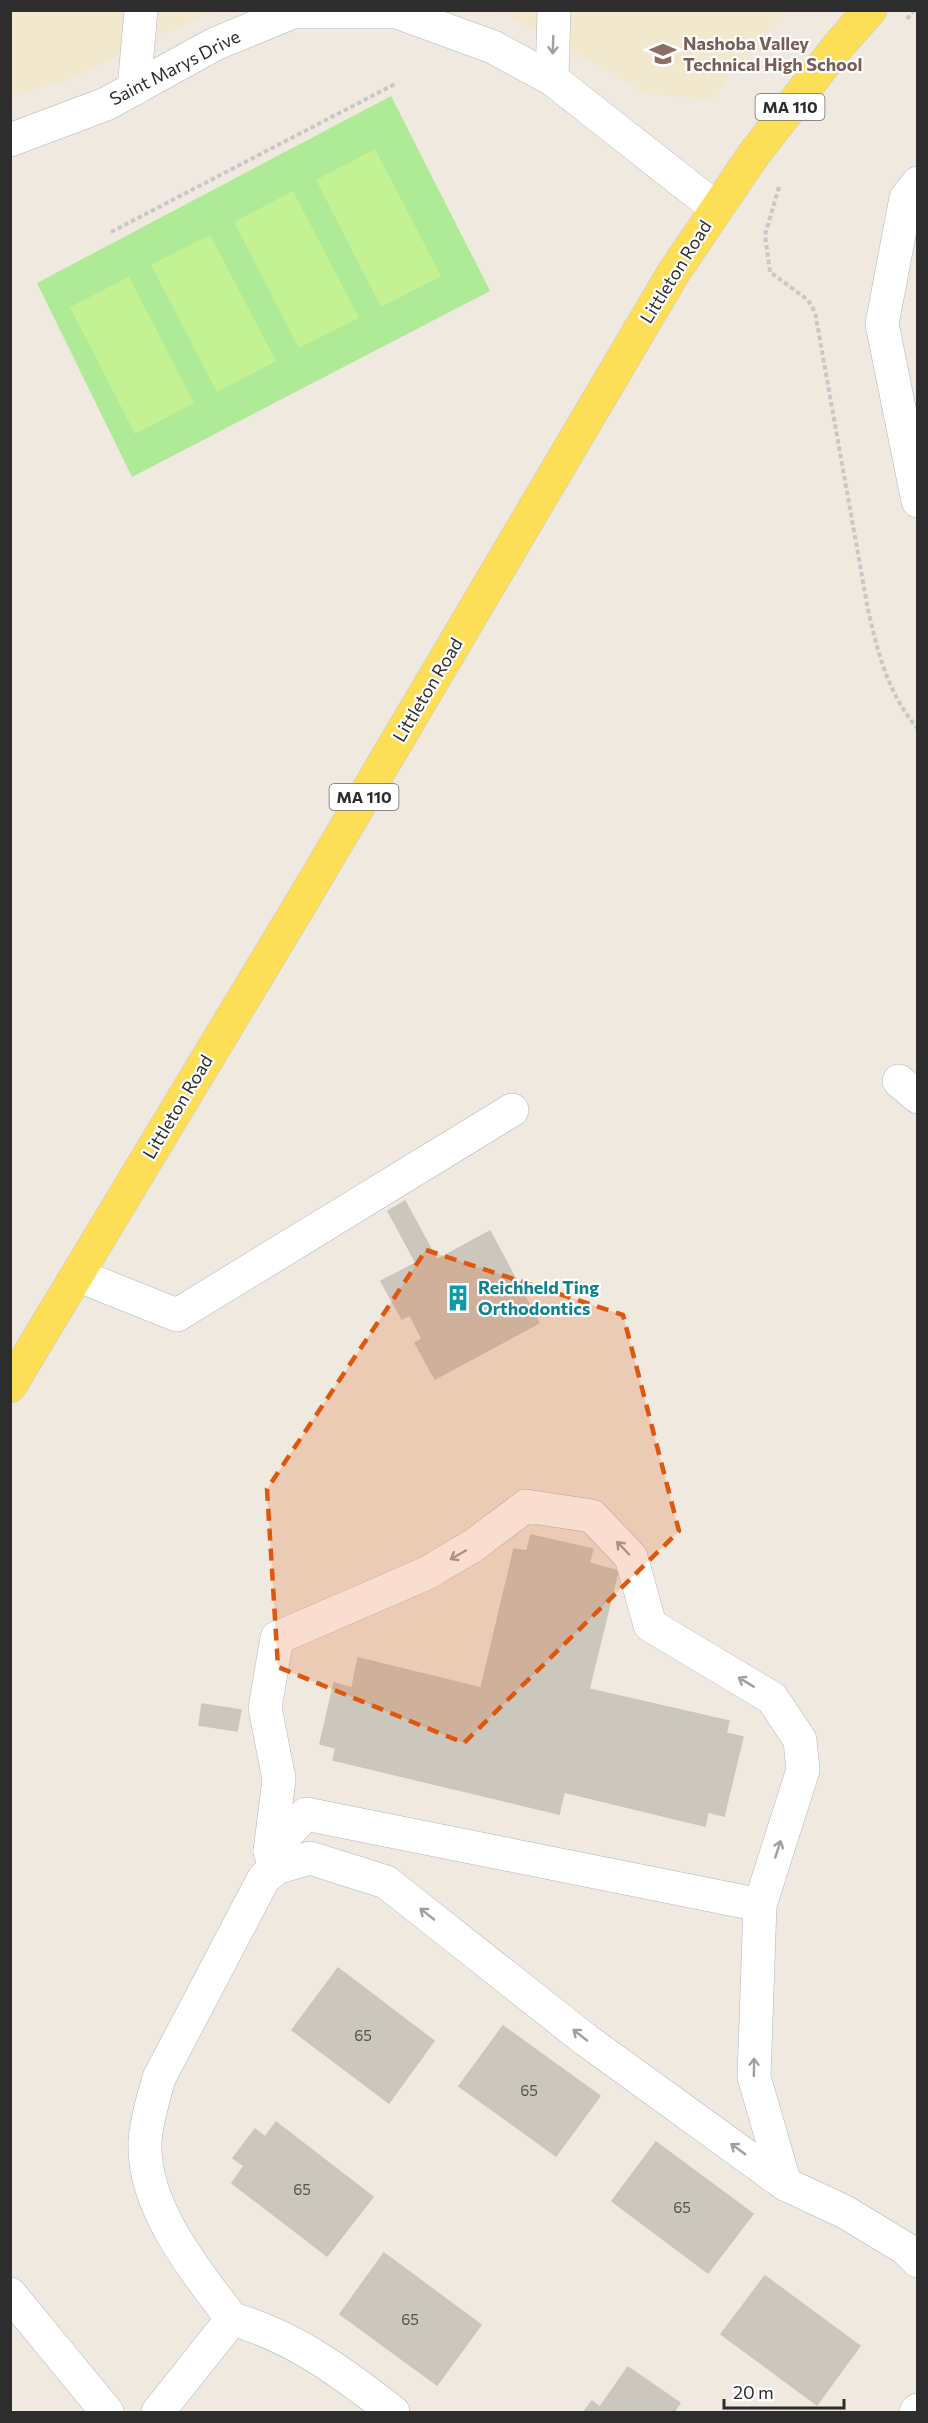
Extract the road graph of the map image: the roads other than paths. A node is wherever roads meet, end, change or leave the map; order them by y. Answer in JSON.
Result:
{"nodes":[{"id":1,"x":141,"y":10,"type":"edge"},
{"id":2,"x":554,"y":10,"type":"edge"},
{"id":3,"x":870,"y":10,"type":"edge"},
{"id":4,"x":552,"y":79,"type":"junction"},
{"id":5,"x":134,"y":89,"type":"junction"},
{"id":6,"x":10,"y":140,"type":"edge"},
{"id":7,"x":918,"y":183,"type":"edge"},
{"id":8,"x":716,"y":208,"type":"junction"},
{"id":9,"x":918,"y":501,"type":"edge"},
{"id":10,"x":512,"y":1110,"type":"dead end"},
{"id":11,"x":77,"y":1275,"type":"junction"},
{"id":12,"x":10,"y":1386,"type":"edge"},
{"id":13,"x":273,"y":1860,"type":"junction"},
{"id":14,"x":760,"y":1905,"type":"junction"},
{"id":15,"x":785,"y":2184,"type":"junction"},
{"id":16,"x":918,"y":2261,"type":"edge"},
{"id":17,"x":10,"y":2294,"type":"edge"},
{"id":18,"x":232,"y":2319,"type":"junction"},
{"id":19,"x":107,"y":2412,"type":"edge"},
{"id":20,"x":158,"y":2412,"type":"edge"},
{"id":21,"x":393,"y":2412,"type":"edge"}],
"edges":[{"from":1,"to":5,"type":"street"},
{"from":2,"to":4,"type":"street","one_way":true},
{"from":3,"to":8,"type":"main road","name":"Littleton Road","number":"MA 110"},
{"from":4,"to":5,"type":"street","name":"Saint Marys Drive"},
{"from":4,"to":8,"type":"street","name":"Saint Marys Drive"},
{"from":5,"to":6,"type":"street","name":"Saint Marys Drive"},
{"from":7,"to":9,"type":"street"},
{"from":8,"to":11,"type":"main road","name":"Littleton Road","number":"MA 110"},
{"from":10,"to":11,"type":"street"},
{"from":11,"to":12,"type":"main road","name":"Littleton Road","number":"MA 110"},
{"from":13,"to":14,"type":"street"},
{"from":14,"to":13,"type":"street","one_way":true},
{"from":15,"to":13,"type":"street","one_way":true},
{"from":13,"to":18,"type":"street"},
{"from":15,"to":14,"type":"street","one_way":true},
{"from":15,"to":16,"type":"street"},
{"from":17,"to":19,"type":"street"},
{"from":18,"to":20,"type":"street"},
{"from":18,"to":21,"type":"street"}]}
